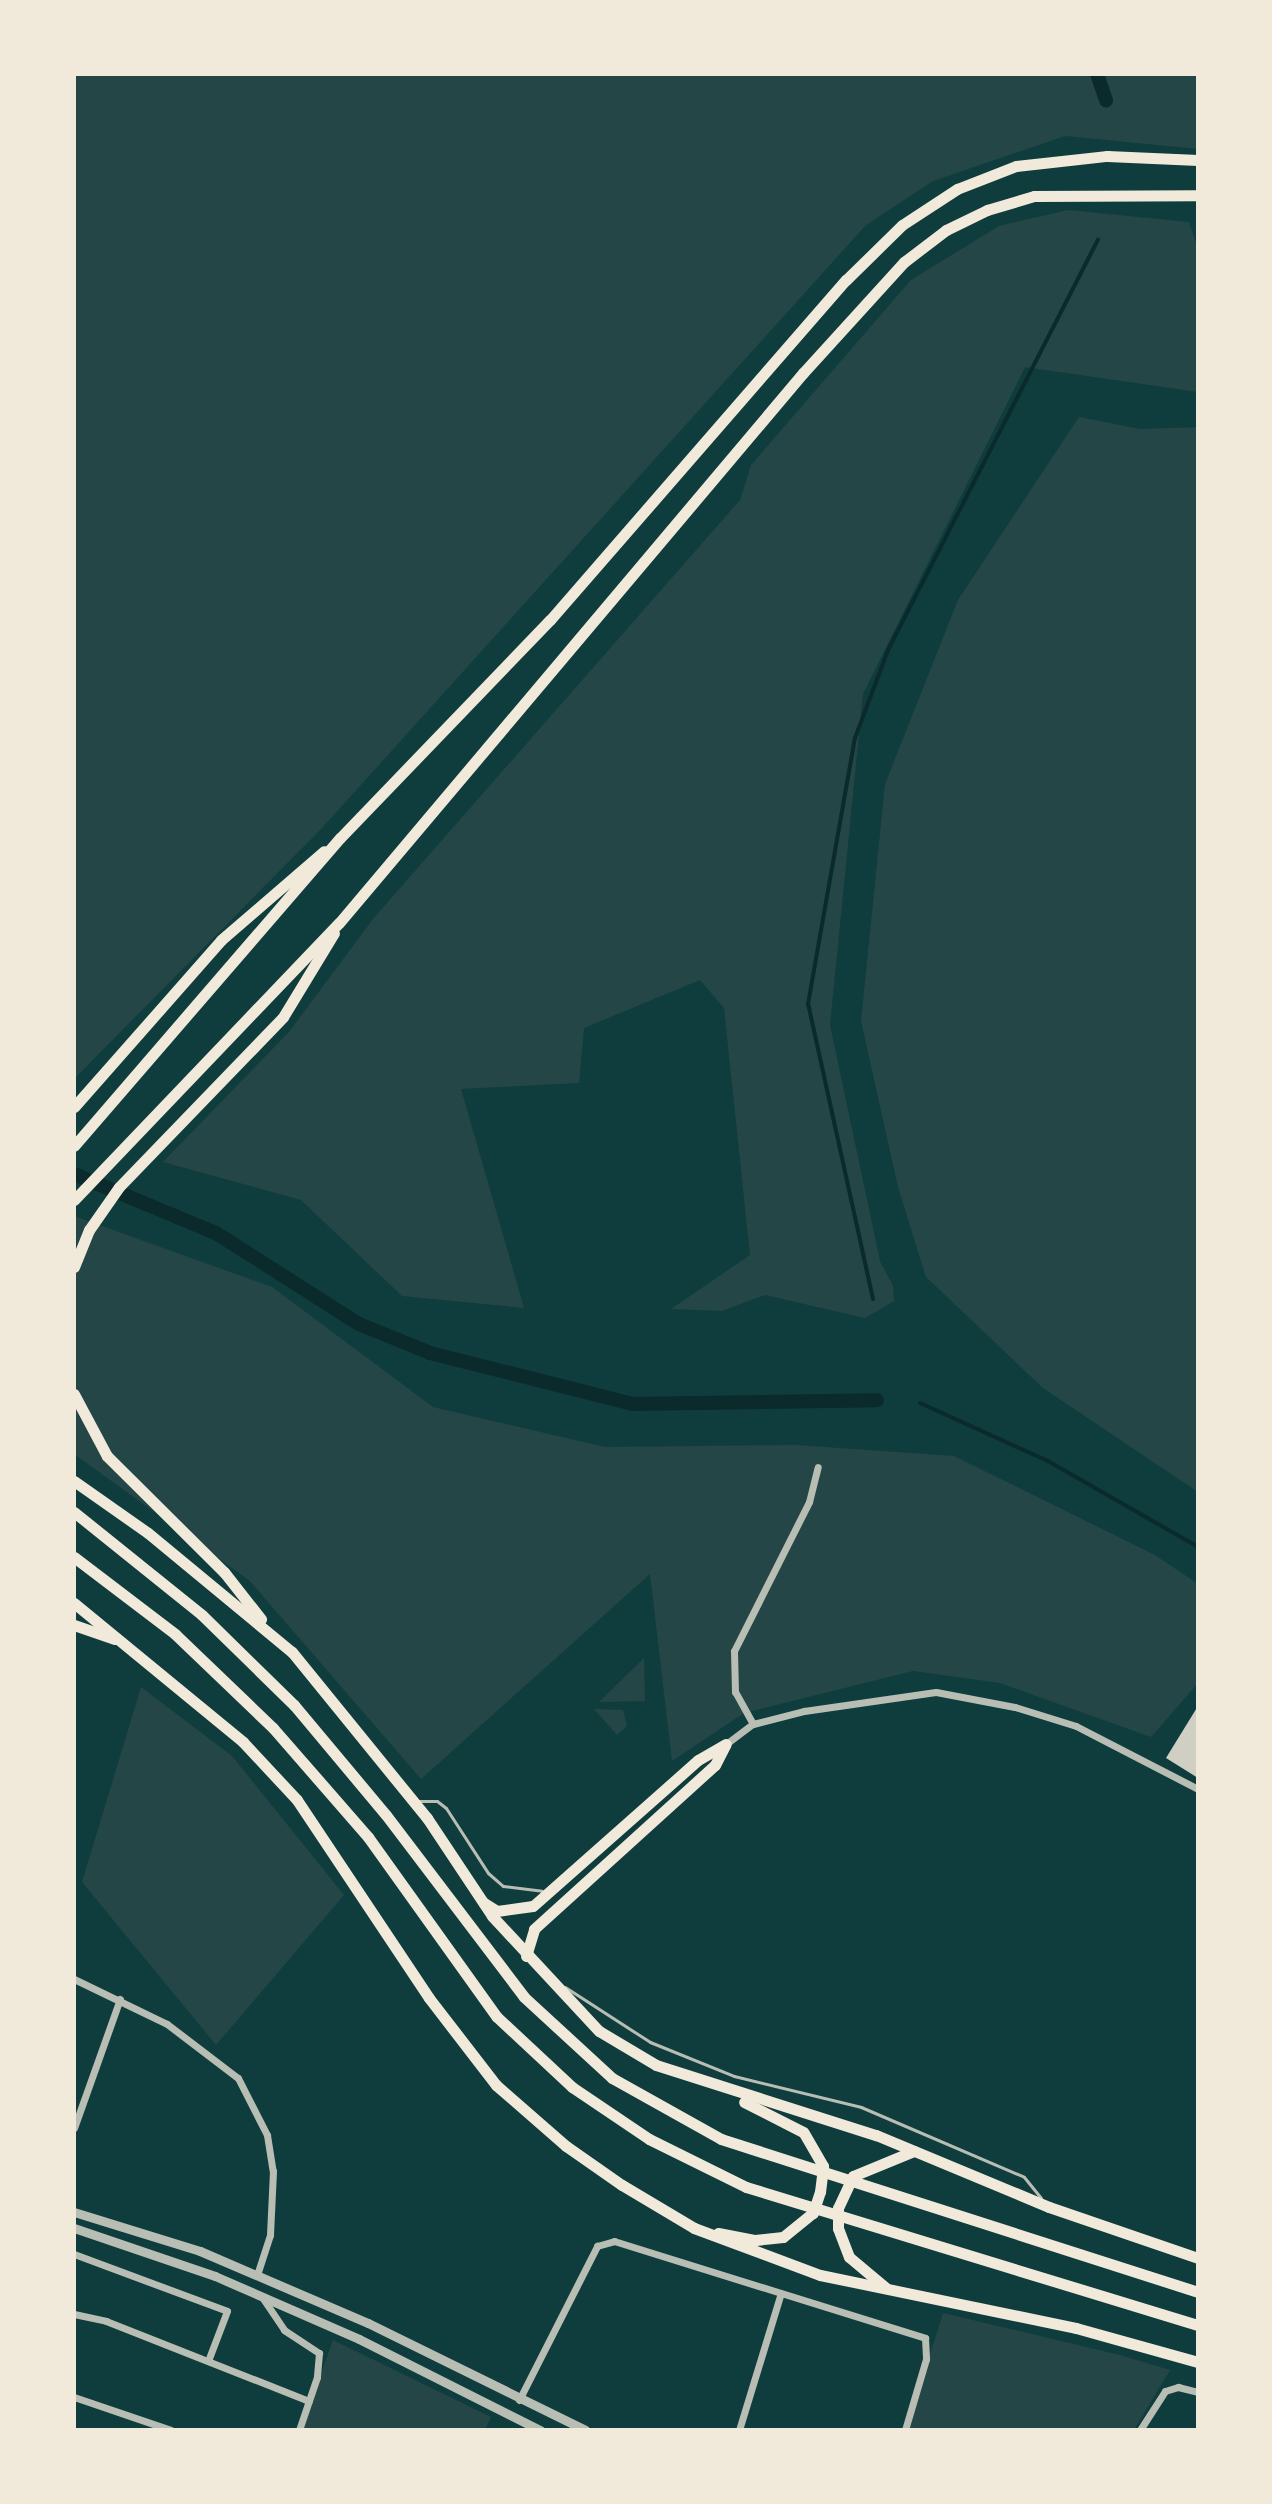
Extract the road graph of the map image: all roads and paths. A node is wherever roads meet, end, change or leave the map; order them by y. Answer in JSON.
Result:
{"nodes":[{"id":1,"x":1198,"y":160,"type":"edge"},
{"id":2,"x":1198,"y":195,"type":"edge"},
{"id":3,"x":340,"y":838,"type":"junction"},
{"id":4,"x":339,"y":923,"type":"junction"},
{"id":5,"x":74,"y":1107,"type":"edge"},
{"id":6,"x":74,"y":1146,"type":"edge"},
{"id":7,"x":74,"y":1200,"type":"edge"},
{"id":8,"x":74,"y":1267,"type":"edge"},
{"id":9,"x":74,"y":1394,"type":"edge"},
{"id":10,"x":818,"y":1467,"type":"dead end"},
{"id":11,"x":74,"y":1481,"type":"edge"},
{"id":12,"x":74,"y":1512,"type":"edge"},
{"id":13,"x":74,"y":1557,"type":"edge"},
{"id":14,"x":74,"y":1603,"type":"edge"},
{"id":15,"x":74,"y":1625,"type":"edge"},
{"id":16,"x":264,"y":1626,"type":"junction"},
{"id":17,"x":124,"y":1642,"type":"junction"},
{"id":18,"x":753,"y":1724,"type":"junction"},
{"id":19,"x":726,"y":1744,"type":"junction"},
{"id":20,"x":1198,"y":1789,"type":"edge"},
{"id":21,"x":414,"y":1801,"type":"junction"},
{"id":22,"x":550,"y":1892,"type":"junction"},
{"id":23,"x":484,"y":1903,"type":"junction"},
{"id":24,"x":526,"y":1956,"type":"junction"},
{"id":25,"x":74,"y":1979,"type":"edge"},
{"id":26,"x":549,"y":1982,"type":"junction"},
{"id":27,"x":120,"y":1999,"type":"junction"},
{"id":28,"x":721,"y":2090,"type":"junction"},
{"id":29,"x":74,"y":2128,"type":"edge"},
{"id":30,"x":914,"y":2151,"type":"junction"},
{"id":31,"x":1049,"y":2207,"type":"junction"},
{"id":32,"x":74,"y":2212,"type":"edge"},
{"id":33,"x":74,"y":2228,"type":"edge"},
{"id":34,"x":694,"y":2228,"type":"junction"},
{"id":35,"x":74,"y":2254,"type":"edge"},
{"id":36,"x":1198,"y":2258,"type":"edge"},
{"id":37,"x":257,"y":2275,"type":"junction"},
{"id":38,"x":894,"y":2292,"type":"junction"},
{"id":39,"x":1198,"y":2292,"type":"edge"},
{"id":40,"x":781,"y":2293,"type":"junction"},
{"id":41,"x":262,"y":2297,"type":"junction"},
{"id":42,"x":74,"y":2314,"type":"edge"},
{"id":43,"x":368,"y":2323,"type":"junction"},
{"id":44,"x":1198,"y":2325,"type":"edge"},
{"id":45,"x":359,"y":2339,"type":"junction"},
{"id":46,"x":208,"y":2361,"type":"junction"},
{"id":47,"x":1198,"y":2362,"type":"edge"},
{"id":48,"x":1198,"y":2392,"type":"edge"},
{"id":49,"x":74,"y":2397,"type":"edge"},
{"id":50,"x":519,"y":2400,"type":"junction"},
{"id":51,"x":309,"y":2401,"type":"junction"},
{"id":52,"x":171,"y":2430,"type":"edge"},
{"id":53,"x":299,"y":2430,"type":"edge"},
{"id":54,"x":540,"y":2430,"type":"edge"},
{"id":55,"x":585,"y":2430,"type":"edge"},
{"id":56,"x":739,"y":2430,"type":"edge"},
{"id":57,"x":905,"y":2430,"type":"edge"},
{"id":58,"x":1140,"y":2430,"type":"edge"}],
"edges":[{"from":1,"to":3,"type":"main road"},
{"from":2,"to":4,"type":"main road"},
{"from":3,"to":5,"type":"main road"},
{"from":3,"to":6,"type":"main road"},
{"from":4,"to":7,"type":"main road"},
{"from":4,"to":8,"type":"main road"},
{"from":9,"to":16,"type":"main road"},
{"from":10,"to":18,"type":"street"},
{"from":11,"to":16,"type":"main road"},
{"from":12,"to":39,"type":"main road"},
{"from":13,"to":44,"type":"main road"},
{"from":14,"to":17,"type":"main road"},
{"from":15,"to":17,"type":"main road"},
{"from":16,"to":21,"type":"main road"},
{"from":17,"to":34,"type":"main road"},
{"from":18,"to":19,"type":"street"},
{"from":18,"to":20,"type":"street"},
{"from":19,"to":22,"type":"main road"},
{"from":19,"to":24,"type":"main road"},
{"from":21,"to":22,"type":"lane"},
{"from":21,"to":23,"type":"main road"},
{"from":22,"to":23,"type":"main road"},
{"from":23,"to":24,"type":"main road"},
{"from":24,"to":26,"type":"main road"},
{"from":25,"to":27,"type":"street"},
{"from":26,"to":28,"type":"main road"},
{"from":26,"to":31,"type":"lane"},
{"from":27,"to":29,"type":"street"},
{"from":27,"to":37,"type":"street"},
{"from":28,"to":30,"type":"main road"},
{"from":28,"to":34,"type":"main road"},
{"from":30,"to":31,"type":"main road"},
{"from":30,"to":38,"type":"main road"},
{"from":31,"to":36,"type":"main road"},
{"from":32,"to":37,"type":"street"},
{"from":33,"to":41,"type":"street"},
{"from":34,"to":38,"type":"main road"},
{"from":35,"to":46,"type":"street"},
{"from":37,"to":43,"type":"street"},
{"from":38,"to":47,"type":"main road"},
{"from":40,"to":50,"type":"street"},
{"from":40,"to":56,"type":"street"},
{"from":40,"to":57,"type":"street"},
{"from":41,"to":45,"type":"street"},
{"from":41,"to":51,"type":"street"},
{"from":42,"to":46,"type":"street"},
{"from":43,"to":45,"type":"street"},
{"from":43,"to":50,"type":"street"},
{"from":45,"to":54,"type":"street"},
{"from":46,"to":51,"type":"street"},
{"from":48,"to":58,"type":"street"},
{"from":49,"to":52,"type":"street"},
{"from":50,"to":55,"type":"street"},
{"from":51,"to":53,"type":"street"}]}
